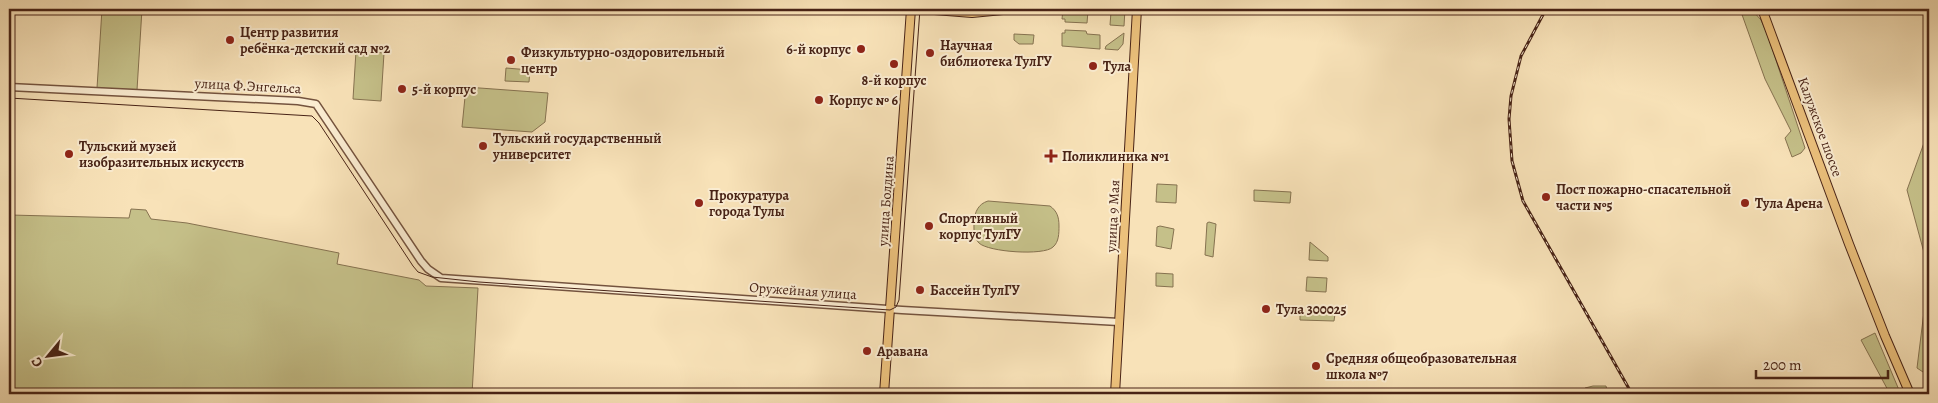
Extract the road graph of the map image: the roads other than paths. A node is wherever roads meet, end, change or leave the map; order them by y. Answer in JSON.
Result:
{"nodes":[{"id":1,"x":911,"y":9,"type":"edge"},
{"id":2,"x":922,"y":9,"type":"edge"},
{"id":3,"x":1013,"y":9,"type":"edge"},
{"id":4,"x":1137,"y":9,"type":"edge"},
{"id":5,"x":1758,"y":9,"type":"edge"},
{"id":6,"x":1762,"y":9,"type":"edge"},
{"id":7,"x":1765,"y":20,"type":"junction"},
{"id":8,"x":9,"y":87,"type":"edge"},
{"id":9,"x":485,"y":281,"type":"joint"},
{"id":10,"x":890,"y":309,"type":"junction"},
{"id":11,"x":1119,"y":322,"type":"junction"},
{"id":12,"x":884,"y":394,"type":"edge"},
{"id":13,"x":1115,"y":394,"type":"edge"},
{"id":14,"x":1910,"y":394,"type":"edge"}],
"edges":[{"from":1,"to":10,"type":"main road","name":"улица Болдина"},
{"from":2,"to":3,"type":"main road"},
{"from":4,"to":11,"type":"main road","name":"улица 9 Мая"},
{"from":5,"to":7,"type":"main road","name":"Калужское шоссе"},
{"from":6,"to":7,"type":"main road","name":"Калужское шоссе"},
{"from":7,"to":14,"type":"main road","name":"Калужское шоссе"},
{"from":8,"to":9,"type":"street","name":"улица Ф.Энгельса"},
{"from":9,"to":10,"type":"street","name":"Оружейная улица"},
{"from":10,"to":11,"type":"street","name":"Оружейная улица"},
{"from":10,"to":12,"type":"main road","name":"улица Болдина"},
{"from":11,"to":13,"type":"main road","name":"улица 9 Мая"}]}
